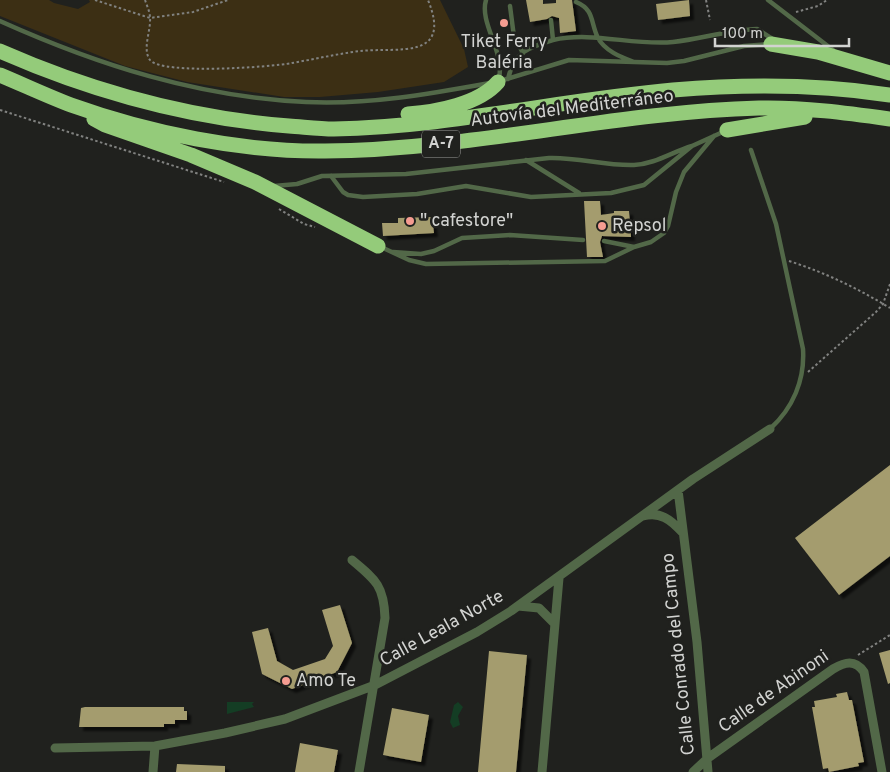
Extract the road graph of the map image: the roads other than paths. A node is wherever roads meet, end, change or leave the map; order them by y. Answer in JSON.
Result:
{"nodes":[{"id":1,"x":486,"y":0,"type":"edge"},
{"id":2,"x":768,"y":0,"type":"edge"},
{"id":3,"x":576,"y":2,"type":"dead end"},
{"id":4,"x":510,"y":6,"type":"dead end"},
{"id":5,"x":551,"y":20,"type":"dead end"},
{"id":6,"x":0,"y":21,"type":"edge"},
{"id":7,"x":598,"y":37,"type":"junction"},
{"id":8,"x":553,"y":40,"type":"junction"},
{"id":9,"x":770,"y":44,"type":"joint"},
{"id":10,"x":790,"y":47,"type":"junction"},
{"id":11,"x":0,"y":51,"type":"edge"},
{"id":12,"x":523,"y":53,"type":"junction"},
{"id":13,"x":851,"y":61,"type":"junction"},
{"id":14,"x":638,"y":63,"type":"junction"},
{"id":15,"x":890,"y":73,"type":"edge"},
{"id":16,"x":0,"y":75,"type":"edge"},
{"id":17,"x":503,"y":80,"type":"junction"},
{"id":18,"x":890,"y":95,"type":"edge"},
{"id":19,"x":72,"y":105,"type":"junction"},
{"id":20,"x":839,"y":112,"type":"junction"},
{"id":21,"x":890,"y":119,"type":"edge"},
{"id":22,"x":282,"y":125,"type":"junction"},
{"id":23,"x":722,"y":132,"type":"junction"},
{"id":24,"x":692,"y":146,"type":"junction"},
{"id":25,"x":752,"y":150,"type":"dead end"},
{"id":26,"x":526,"y":160,"type":"junction"},
{"id":27,"x":331,"y":176,"type":"junction"},
{"id":28,"x":255,"y":182,"type":"junction"},
{"id":29,"x":581,"y":194,"type":"junction"},
{"id":30,"x":583,"y":240,"type":"dead end"},
{"id":31,"x":604,"y":241,"type":"dead end"},
{"id":32,"x":634,"y":247,"type":"junction"},
{"id":33,"x":385,"y":249,"type":"junction"},
{"id":34,"x":770,"y":430,"type":"joint"},
{"id":35,"x":678,"y":490,"type":"junction"},
{"id":36,"x":641,"y":517,"type":"junction"},
{"id":37,"x":682,"y":532,"type":"junction"},
{"id":38,"x":352,"y":560,"type":"dead end"},
{"id":39,"x":559,"y":578,"type":"junction"},
{"id":40,"x":518,"y":606,"type":"junction"},
{"id":41,"x":554,"y":624,"type":"junction"},
{"id":42,"x":375,"y":685,"type":"junction"},
{"id":43,"x":155,"y":746,"type":"junction"},
{"id":44,"x":55,"y":748,"type":"dead end"},
{"id":45,"x":708,"y":758,"type":"junction"},
{"id":46,"x":153,"y":772,"type":"edge"},
{"id":47,"x":359,"y":772,"type":"edge"},
{"id":48,"x":542,"y":772,"type":"edge"},
{"id":49,"x":693,"y":772,"type":"edge"},
{"id":50,"x":708,"y":772,"type":"edge"},
{"id":51,"x":882,"y":772,"type":"edge"}],
"edges":[{"from":1,"to":17,"type":"lane"},
{"from":2,"to":13,"type":"lane"},
{"from":3,"to":7,"type":"lane"},
{"from":4,"to":12,"type":"lane"},
{"from":5,"to":8,"type":"lane"},
{"from":6,"to":17,"type":"lane"},
{"from":7,"to":8,"type":"lane"},
{"from":7,"to":10,"type":"lane"},
{"from":7,"to":14,"type":"lane"},
{"from":8,"to":12,"type":"lane"},
{"from":9,"to":10,"type":"highway"},
{"from":9,"to":14,"type":"lane"},
{"from":10,"to":13,"type":"highway"},
{"from":11,"to":22,"type":"highway","name":"Autovía del Mediterráneo","number":"A-7"},
{"from":12,"to":17,"type":"lane"},
{"from":13,"to":15,"type":"highway"},
{"from":14,"to":17,"type":"lane"},
{"from":16,"to":19,"type":"highway","name":"Autovía del Mediterráneo","number":"A-7"},
{"from":17,"to":22,"type":"highway"},
{"from":18,"to":22,"type":"highway","name":"Autovía del Mediterráneo","number":"A-7"},
{"from":19,"to":20,"type":"highway","name":"Autovía del Mediterráneo","number":"A-7"},
{"from":19,"to":28,"type":"highway"},
{"from":20,"to":21,"type":"highway","name":"Autovía del Mediterráneo","number":"A-7"},
{"from":20,"to":23,"type":"highway"},
{"from":23,"to":24,"type":"lane"},
{"from":23,"to":32,"type":"lane"},
{"from":24,"to":26,"type":"lane"},
{"from":24,"to":29,"type":"lane"},
{"from":25,"to":34,"type":"lane"},
{"from":26,"to":27,"type":"lane"},
{"from":26,"to":29,"type":"lane"},
{"from":27,"to":28,"type":"lane"},
{"from":27,"to":29,"type":"lane"},
{"from":28,"to":33,"type":"highway"},
{"from":30,"to":33,"type":"lane"},
{"from":31,"to":32,"type":"lane"},
{"from":32,"to":33,"type":"lane"},
{"from":34,"to":35,"type":"street","name":"Calle Leala Norte"},
{"from":35,"to":36,"type":"street","name":"Calle Leala Norte"},
{"from":35,"to":37,"type":"street","name":"Calle Conrado del Campo"},
{"from":36,"to":37,"type":"street","name":"Calle Conrado del Campo"},
{"from":36,"to":39,"type":"street","name":"Calle Leala Norte"},
{"from":37,"to":45,"type":"street","name":"Calle Conrado del Campo"},
{"from":38,"to":42,"type":"street"},
{"from":39,"to":40,"type":"street","name":"Calle Leala Norte"},
{"from":39,"to":41,"type":"street"},
{"from":40,"to":41,"type":"street"},
{"from":40,"to":42,"type":"street","name":"Calle Leala Norte"},
{"from":41,"to":48,"type":"street"},
{"from":42,"to":43,"type":"street","name":"Calle Leala Norte"},
{"from":42,"to":47,"type":"street"},
{"from":43,"to":44,"type":"street","name":"Calle Leala Norte"},
{"from":43,"to":46,"type":"street"},
{"from":45,"to":49,"type":"street","name":"Calle de Abinoni"},
{"from":45,"to":50,"type":"street","name":"Calle Conrado del Campo"},
{"from":45,"to":51,"type":"street","name":"Calle de Abinoni"}]}
